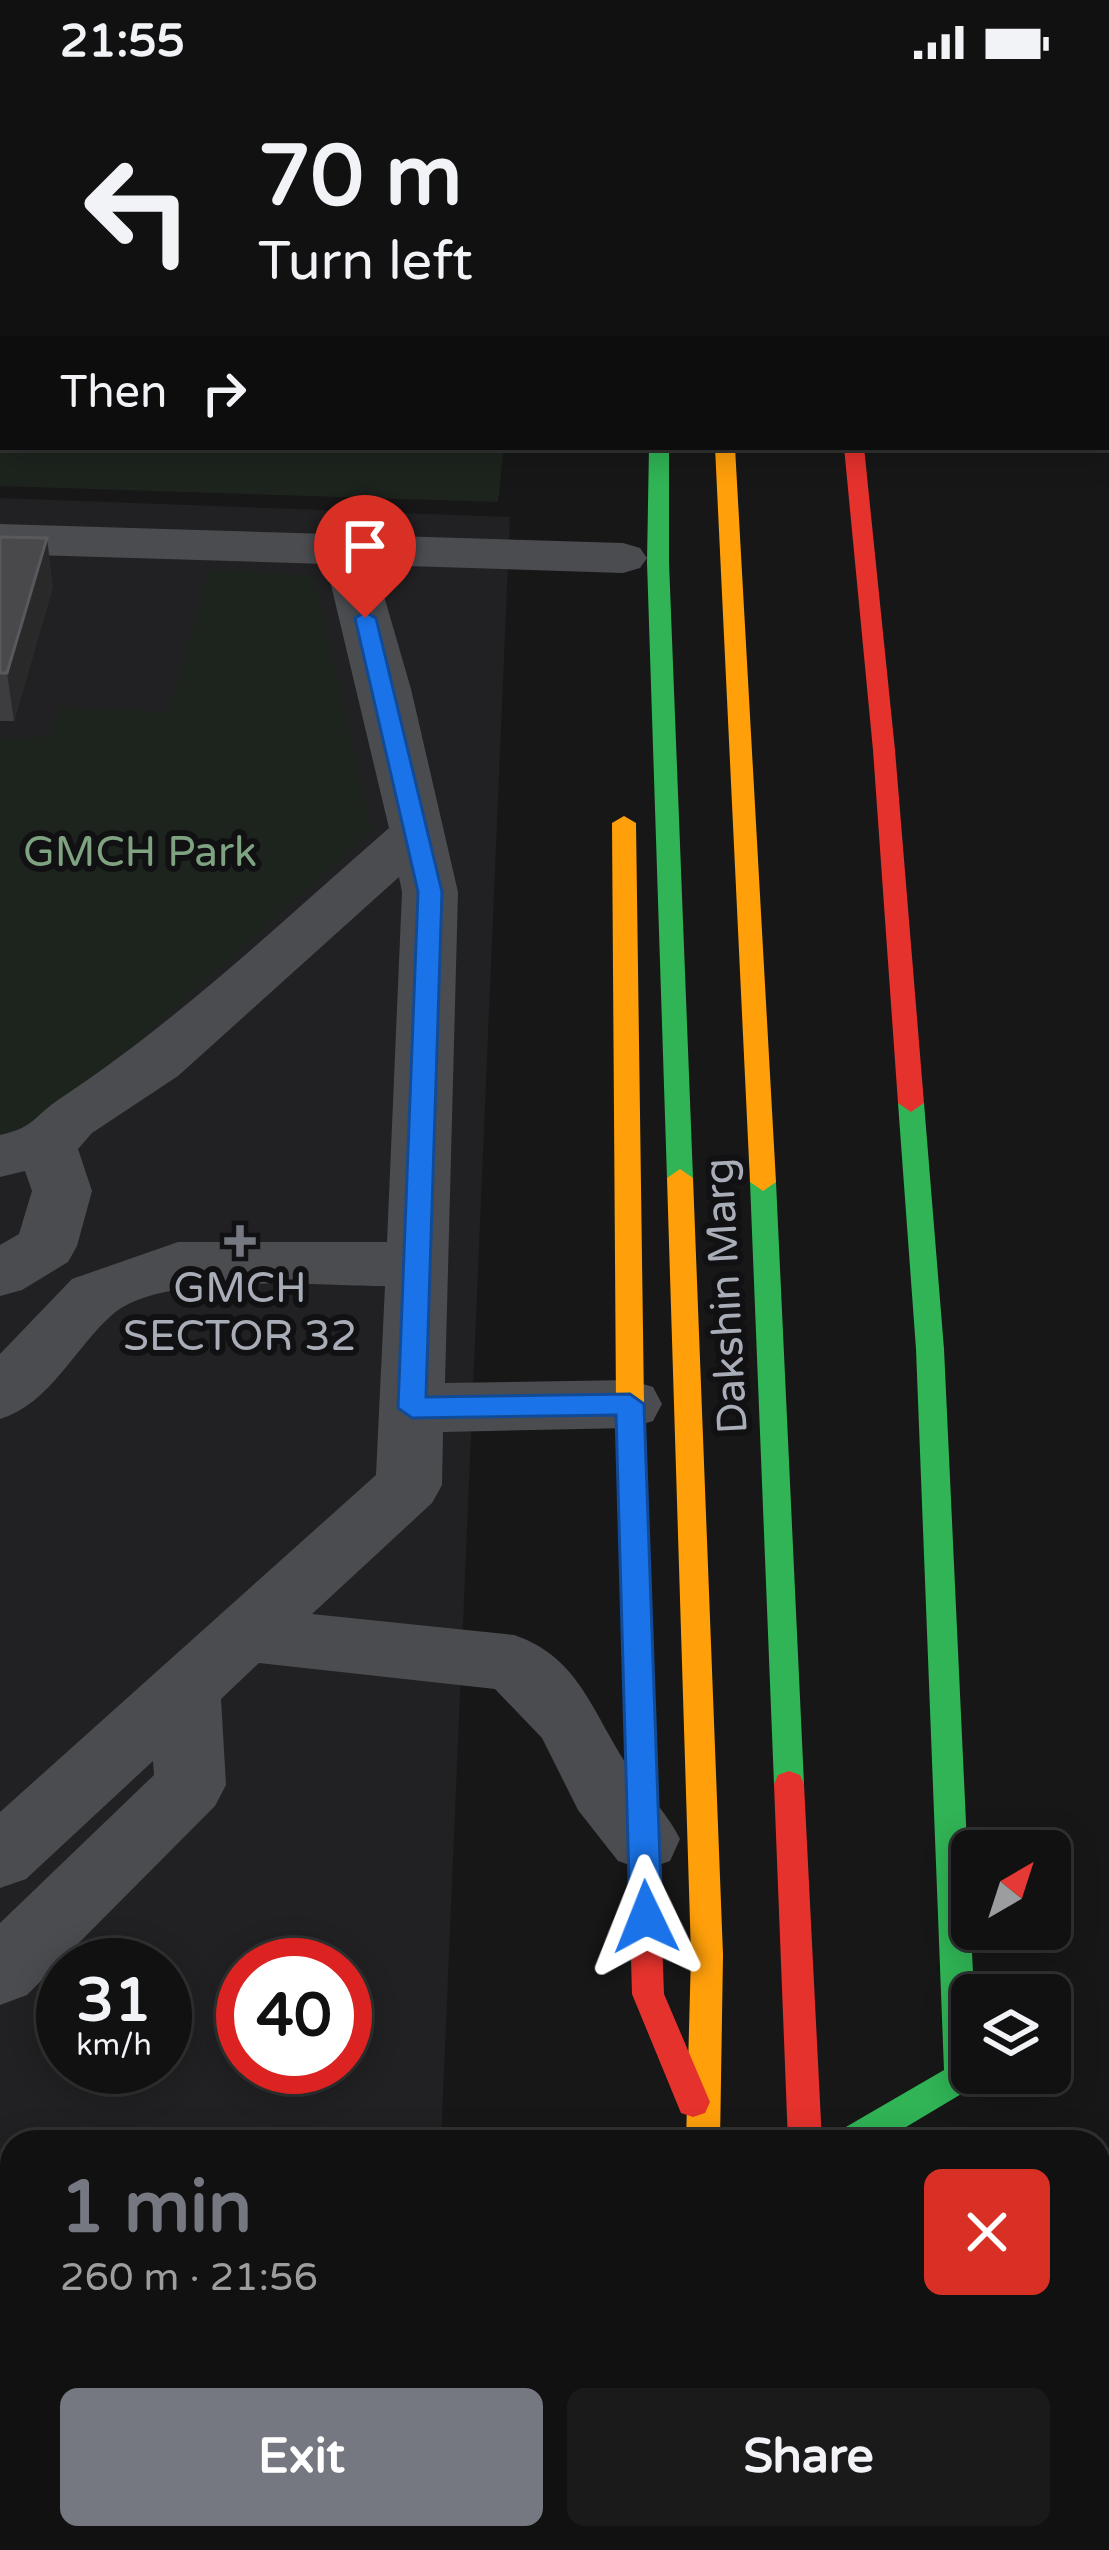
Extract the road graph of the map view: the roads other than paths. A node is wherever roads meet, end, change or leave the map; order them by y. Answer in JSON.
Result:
{"nodes":[{"id":1,"x":659,"y":450,"type":"edge"},
{"id":2,"x":725,"y":450,"type":"edge"},
{"id":3,"x":854,"y":450,"type":"edge"},
{"id":4,"x":0,"y":538,"type":"edge"},
{"id":5,"x":346,"y":548,"type":"junction"},
{"id":6,"x":623,"y":556,"type":"dead end"},
{"id":7,"x":623,"y":788,"type":"dead end"},
{"id":8,"x":417,"y":832,"type":"junction"},
{"id":9,"x":24,"y":1151,"type":"edge"},
{"id":10,"x":416,"y":1264,"type":"junction"},
{"id":11,"x":0,"y":1274,"type":"edge"},
{"id":12,"x":0,"y":1395,"type":"edge"},
{"id":13,"x":630,"y":1404,"type":"junction"},
{"id":14,"x":412,"y":1408,"type":"junction"},
{"id":15,"x":242,"y":1634,"type":"junction"},
{"id":16,"x":185,"y":1689,"type":"junction"},
{"id":17,"x":644,"y":1839,"type":"junction"},
{"id":18,"x":0,"y":1857,"type":"edge"},
{"id":19,"x":0,"y":1972,"type":"edge"},
{"id":20,"x":701,"y":2130,"type":"edge"},
{"id":21,"x":703,"y":2130,"type":"edge"},
{"id":22,"x":804,"y":2130,"type":"edge"},
{"id":23,"x":871,"y":2130,"type":"edge"}],
"edges":[{"from":1,"to":21,"type":"main road","name":"Dakshin Marg"},
{"from":2,"to":22,"type":"main road","name":"Dakshin Marg"},
{"from":3,"to":23,"type":"main road"},
{"from":4,"to":5,"type":"street"},
{"from":5,"to":6,"type":"street"},
{"from":5,"to":8,"type":"street"},
{"from":7,"to":13,"type":"main road"},
{"from":8,"to":9,"type":"street"},
{"from":8,"to":10,"type":"street"},
{"from":9,"to":11,"type":"street"},
{"from":10,"to":12,"type":"street"},
{"from":10,"to":14,"type":"street"},
{"from":13,"to":14,"type":"street"},
{"from":13,"to":17,"type":"main road"},
{"from":14,"to":15,"type":"street"},
{"from":15,"to":16,"type":"street"},
{"from":15,"to":17,"type":"street"},
{"from":16,"to":18,"type":"street"},
{"from":16,"to":19,"type":"street"},
{"from":17,"to":20,"type":"main road"}]}
